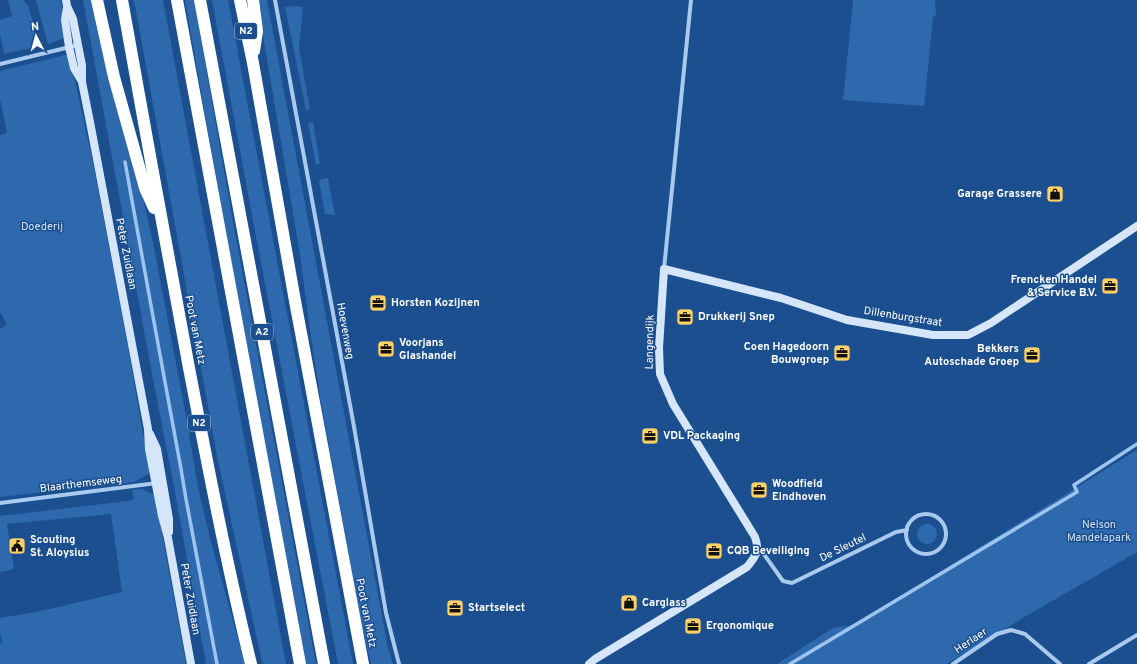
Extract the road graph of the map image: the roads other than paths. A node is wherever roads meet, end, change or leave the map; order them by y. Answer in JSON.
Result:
{"nodes":[{"id":1,"x":97,"y":0,"type":"edge"},
{"id":2,"x":122,"y":0,"type":"edge"},
{"id":3,"x":177,"y":0,"type":"edge"},
{"id":4,"x":200,"y":0,"type":"edge"},
{"id":5,"x":240,"y":0,"type":"edge"},
{"id":6,"x":253,"y":0,"type":"edge"},
{"id":7,"x":275,"y":0,"type":"edge"},
{"id":8,"x":691,"y":0,"type":"edge"},
{"id":9,"x":67,"y":3,"type":"edge"},
{"id":10,"x":78,"y":45,"type":"junction"},
{"id":11,"x":69,"y":47,"type":"junction"},
{"id":12,"x":253,"y":63,"type":"junction"},
{"id":13,"x":0,"y":64,"type":"edge"},
{"id":14,"x":82,"y":82,"type":"junction"},
{"id":15,"x":1137,"y":226,"type":"edge"},
{"id":16,"x":162,"y":227,"type":"junction"},
{"id":17,"x":664,"y":270,"type":"junction"},
{"id":18,"x":160,"y":483,"type":"junction"},
{"id":19,"x":0,"y":503,"type":"edge"},
{"id":20,"x":906,"y":530,"type":"junction"},
{"id":21,"x":758,"y":546,"type":"junction"},
{"id":22,"x":1137,"y":635,"type":"edge"},
{"id":23,"x":191,"y":664,"type":"edge"},
{"id":24,"x":251,"y":664,"type":"edge"},
{"id":25,"x":300,"y":664,"type":"edge"},
{"id":26,"x":324,"y":664,"type":"edge"},
{"id":27,"x":363,"y":664,"type":"edge"},
{"id":28,"x":399,"y":664,"type":"edge"},
{"id":29,"x":589,"y":664,"type":"edge"},
{"id":30,"x":953,"y":664,"type":"edge"},
{"id":31,"x":1060,"y":664,"type":"edge"},
{"id":32,"x":1089,"y":664,"type":"edge"}],
"edges":[{"from":1,"to":16,"type":"highway","number":"N2"},
{"from":2,"to":16,"type":"highway","name":"Poot van Metz","number":"N2"},
{"from":3,"to":25,"type":"highway","number":"A2"},
{"from":4,"to":26,"type":"highway","number":"A2"},
{"from":5,"to":12,"type":"highway","name":"Poot van Metz","number":"N2"},
{"from":6,"to":12,"type":"highway","number":"N2"},
{"from":7,"to":28,"type":"street","name":"Hoevenweg"},
{"from":8,"to":17,"type":"street","name":"Langendijk"},
{"from":9,"to":10,"type":"street","name":"Peter Zuidlaan"},
{"from":9,"to":11,"type":"street","name":"Peter Zuidlaan"},
{"from":10,"to":11,"type":"street"},
{"from":10,"to":14,"type":"street","name":"Peter Zuidlaan"},
{"from":11,"to":13,"type":"street"},
{"from":11,"to":14,"type":"street","name":"Peter Zuidlaan"},
{"from":12,"to":27,"type":"highway","name":"Poot van Metz","number":"N2"},
{"from":14,"to":18,"type":"street","name":"Peter Zuidlaan"},
{"from":15,"to":17,"type":"street","name":"Dillenburgstraat"},
{"from":16,"to":24,"type":"highway","name":"Poot van Metz","number":"N2"},
{"from":17,"to":21,"type":"street","name":"Langendijk"},
{"from":18,"to":19,"type":"street","name":"Blaarthemseweg"},
{"from":18,"to":23,"type":"street","name":"Peter Zuidlaan"},
{"from":20,"to":20,"type":"street"},
{"from":20,"to":21,"type":"street","name":"De Sleutel"},
{"from":21,"to":29,"type":"street"},
{"from":22,"to":32,"type":"street"},
{"from":30,"to":31,"type":"street","name":"Herlaer"}]}
